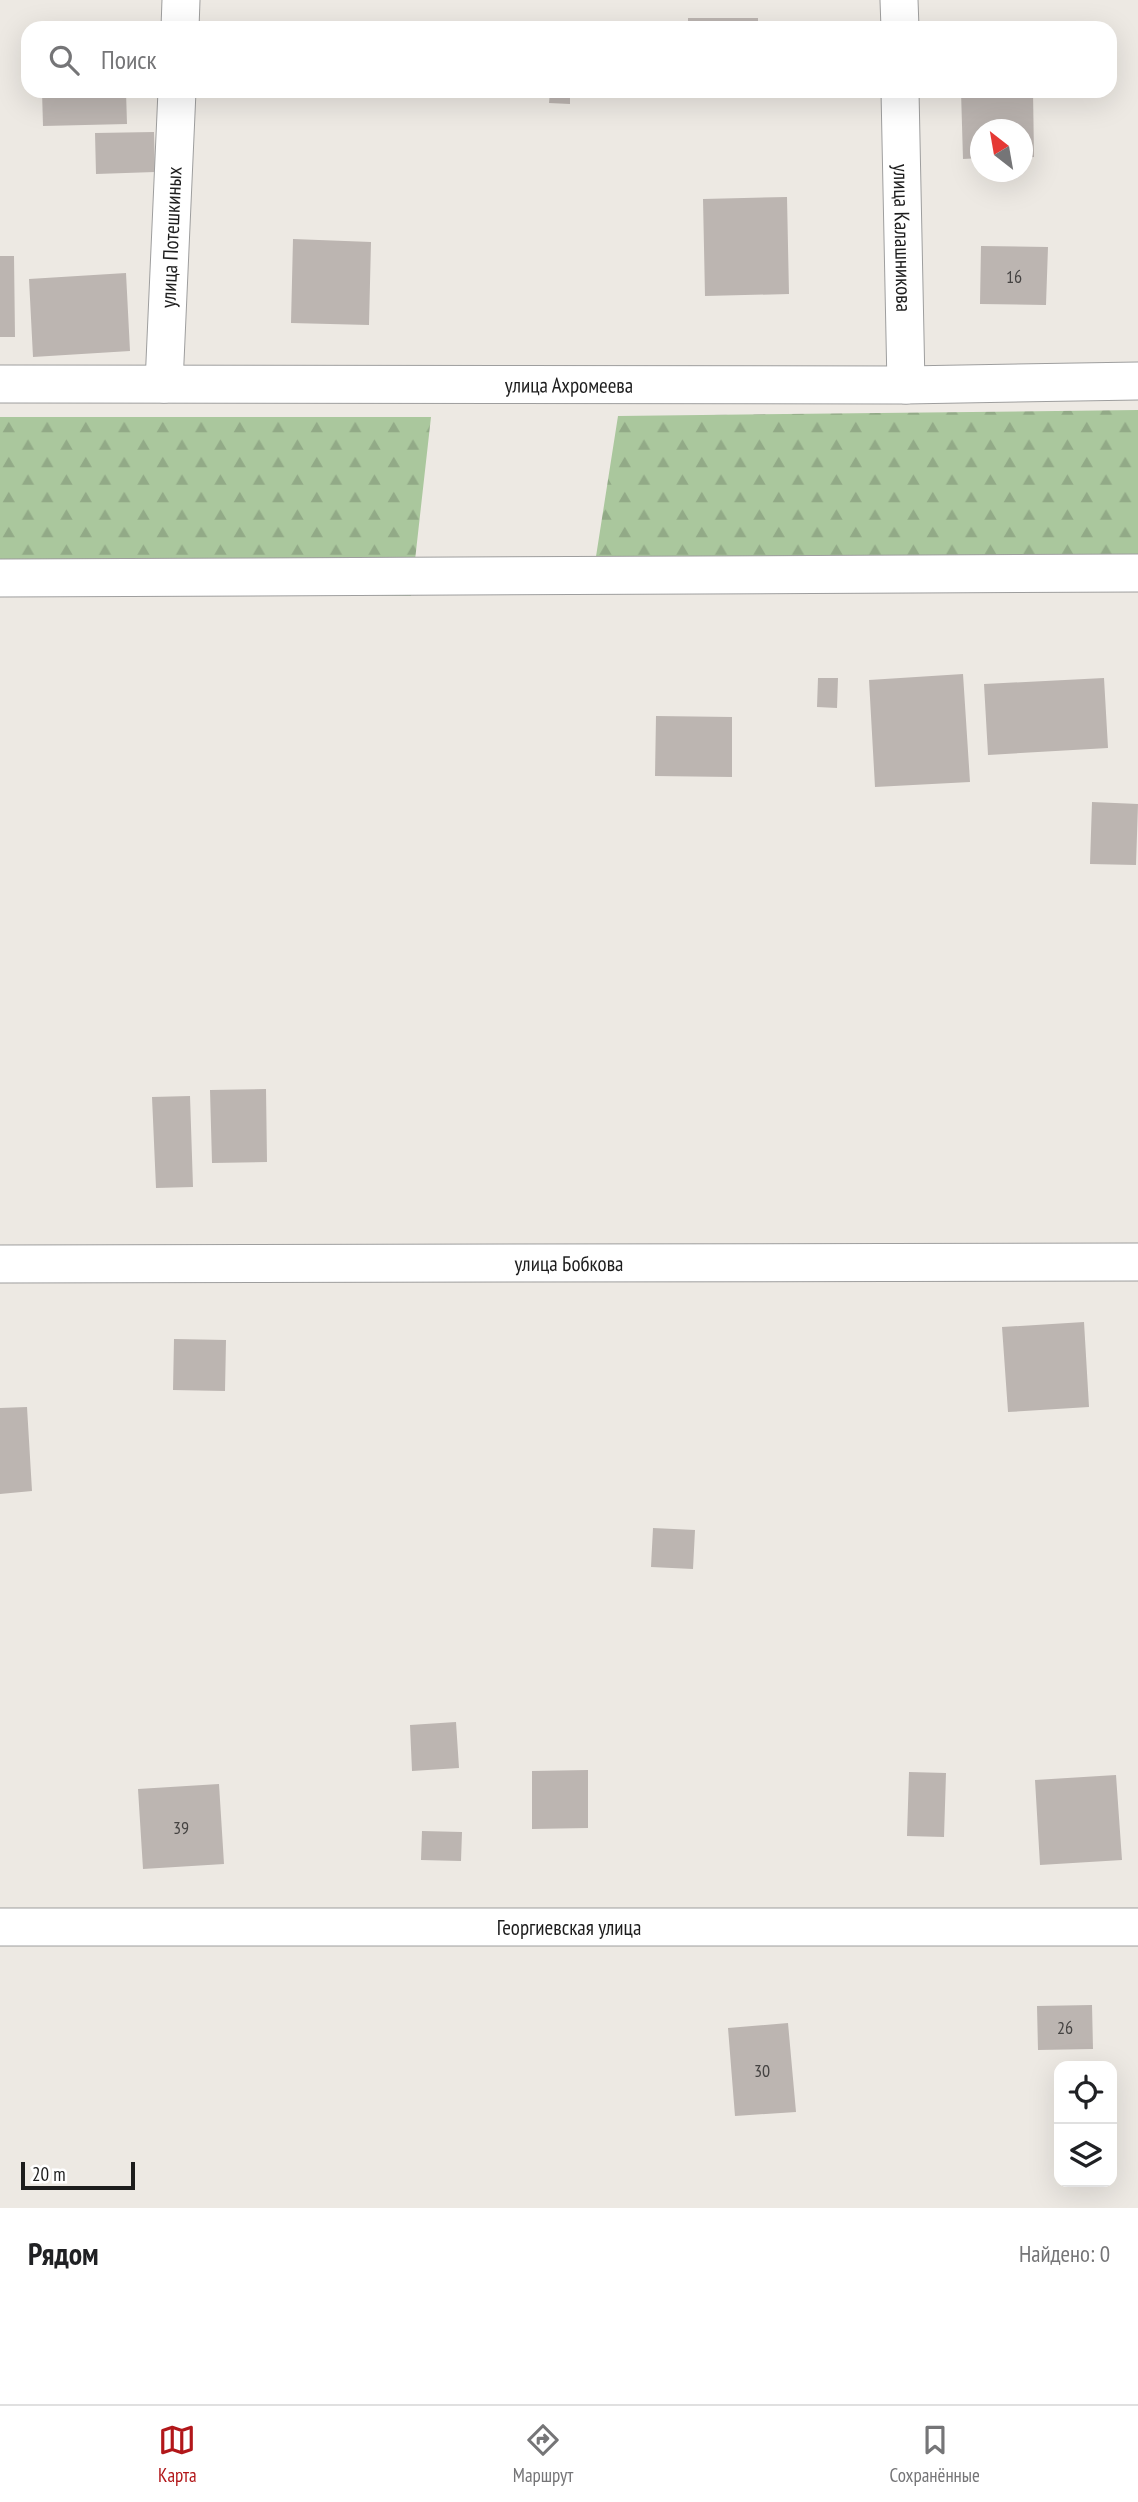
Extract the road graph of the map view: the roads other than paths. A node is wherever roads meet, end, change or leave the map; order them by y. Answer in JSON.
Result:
{"nodes":[{"id":1,"x":181,"y":0,"type":"edge"},
{"id":2,"x":899,"y":0,"type":"edge"},
{"id":3,"x":180,"y":21,"type":"edge"},
{"id":4,"x":900,"y":21,"type":"edge"},
{"id":5,"x":177,"y":98,"type":"edge"},
{"id":6,"x":900,"y":98,"type":"edge"},
{"id":7,"x":1138,"y":381,"type":"edge"},
{"id":8,"x":0,"y":384,"type":"edge"},
{"id":9,"x":164,"y":384,"type":"junction"},
{"id":10,"x":906,"y":385,"type":"junction"},
{"id":11,"x":1138,"y":573,"type":"edge"},
{"id":12,"x":0,"y":578,"type":"edge"},
{"id":13,"x":1138,"y":1262,"type":"edge"},
{"id":14,"x":0,"y":1264,"type":"edge"},
{"id":15,"x":0,"y":1927,"type":"edge"},
{"id":16,"x":1138,"y":1927,"type":"edge"}],
"edges":[{"from":1,"to":3,"type":"street"},
{"from":2,"to":4,"type":"street"},
{"from":5,"to":9,"type":"street","name":"улица Потешкиных"},
{"from":6,"to":10,"type":"street","name":"улица Калашникова"},
{"from":7,"to":10,"type":"street","name":"улица Ахромеева"},
{"from":8,"to":9,"type":"street","name":"улица Ахромеева"},
{"from":9,"to":10,"type":"street","name":"улица Ахромеева"},
{"from":11,"to":12,"type":"street"},
{"from":13,"to":14,"type":"street","name":"улица Бобкова"},
{"from":15,"to":16,"type":"street","name":"Георгиевская улица"}]}
